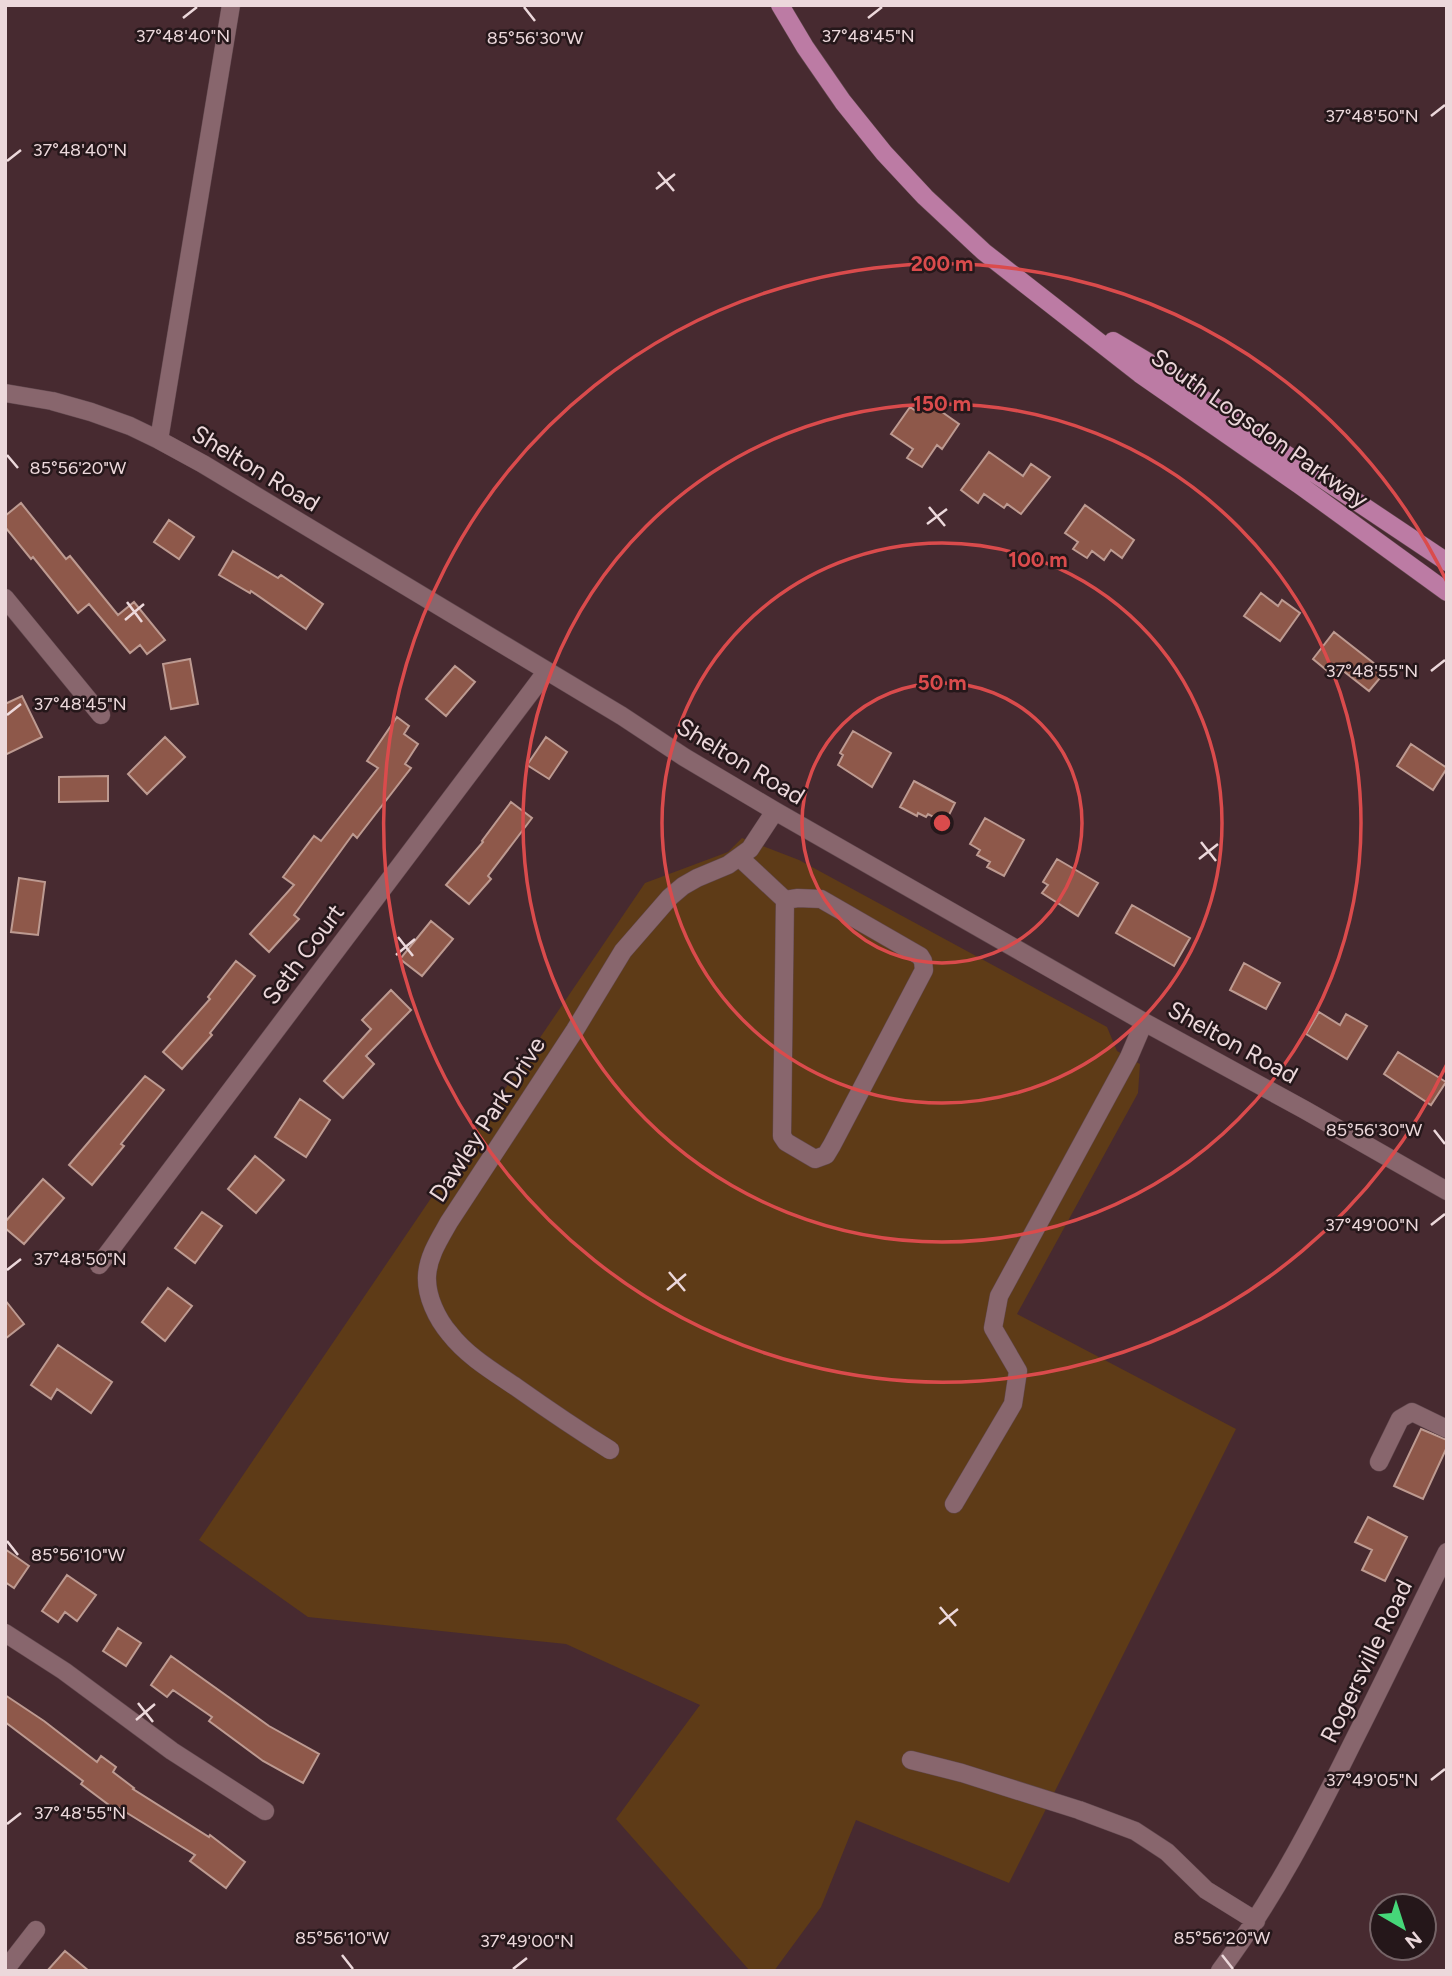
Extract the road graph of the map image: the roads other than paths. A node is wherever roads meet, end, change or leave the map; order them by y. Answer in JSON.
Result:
{"nodes":[{"id":1,"x":231,"y":5,"type":"edge"},
{"id":2,"x":780,"y":5,"type":"edge"},
{"id":3,"x":1047,"y":301,"type":"junction"},
{"id":4,"x":5,"y":393,"type":"edge"},
{"id":5,"x":159,"y":440,"type":"junction"},
{"id":6,"x":1447,"y":562,"type":"edge"},
{"id":7,"x":1447,"y":592,"type":"edge"},
{"id":8,"x":5,"y":598,"type":"edge"},
{"id":9,"x":546,"y":672,"type":"junction"},
{"id":10,"x":101,"y":715,"type":"dead end"},
{"id":11,"x":775,"y":811,"type":"junction"},
{"id":12,"x":740,"y":858,"type":"junction"},
{"id":13,"x":785,"y":900,"type":"junction"},
{"id":14,"x":1144,"y":1022,"type":"junction"},
{"id":15,"x":1447,"y":1191,"type":"edge"},
{"id":16,"x":99,"y":1265,"type":"dead end"},
{"id":17,"x":1447,"y":1429,"type":"edge"},
{"id":18,"x":610,"y":1450,"type":"dead end"},
{"id":19,"x":1379,"y":1462,"type":"dead end"},
{"id":20,"x":954,"y":1504,"type":"dead end"},
{"id":21,"x":1447,"y":1552,"type":"edge"},
{"id":22,"x":5,"y":1633,"type":"edge"},
{"id":23,"x":911,"y":1760,"type":"dead end"},
{"id":24,"x":265,"y":1811,"type":"dead end"},
{"id":25,"x":1256,"y":1921,"type":"junction"},
{"id":26,"x":36,"y":1930,"type":"dead end"},
{"id":27,"x":5,"y":1970,"type":"edge"},
{"id":28,"x":1220,"y":1971,"type":"edge"}],
"edges":[{"from":1,"to":5,"type":"street"},
{"from":2,"to":3,"type":"main road","name":"South Logsdon Parkway"},
{"from":3,"to":6,"type":"main road","name":"South Logsdon Parkway"},
{"from":3,"to":7,"type":"main road","name":"South Logsdon Parkway"},
{"from":4,"to":5,"type":"street","name":"Shelton Road"},
{"from":5,"to":9,"type":"street","name":"Shelton Road"},
{"from":8,"to":10,"type":"street"},
{"from":9,"to":11,"type":"street","name":"Shelton Road"},
{"from":9,"to":16,"type":"street","name":"Seth Court"},
{"from":11,"to":12,"type":"street","name":"Dawley Park Drive"},
{"from":11,"to":14,"type":"street","name":"Shelton Road"},
{"from":12,"to":13,"type":"street"},
{"from":12,"to":18,"type":"street","name":"Dawley Park Drive"},
{"from":13,"to":13,"type":"street"},
{"from":14,"to":15,"type":"street","name":"Shelton Road"},
{"from":14,"to":20,"type":"street"},
{"from":17,"to":19,"type":"street"},
{"from":21,"to":25,"type":"street","name":"Rogersville Road"},
{"from":22,"to":24,"type":"street"},
{"from":23,"to":25,"type":"street"},
{"from":25,"to":28,"type":"street","name":"Rogersville Road"},
{"from":26,"to":27,"type":"street"}]}
